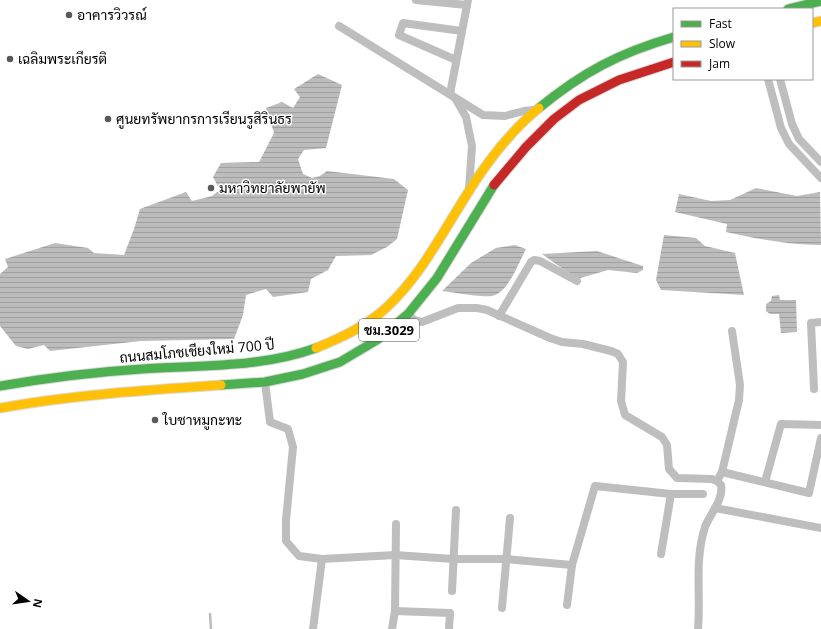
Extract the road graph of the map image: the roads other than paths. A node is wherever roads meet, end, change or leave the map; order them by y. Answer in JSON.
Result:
{"nodes":[{"id":1,"x":416,"y":0,"type":"edge"},
{"id":2,"x":821,"y":1,"type":"edge"},
{"id":3,"x":467,"y":3,"type":"edge"},
{"id":4,"x":792,"y":8,"type":"edge"},
{"id":5,"x":339,"y":26,"type":"dead end"},
{"id":6,"x":462,"y":31,"type":"junction"},
{"id":7,"x":673,"y":37,"type":"edge"},
{"id":8,"x":456,"y":60,"type":"junction"},
{"id":9,"x":673,"y":62,"type":"edge"},
{"id":10,"x":768,"y":80,"type":"edge"},
{"id":11,"x":780,"y":80,"type":"edge"},
{"id":12,"x":452,"y":96,"type":"junction"},
{"id":13,"x":535,"y":110,"type":"junction"},
{"id":14,"x":820,"y":161,"type":"edge"},
{"id":15,"x":811,"y":168,"type":"junction"},
{"id":16,"x":821,"y":178,"type":"edge"},
{"id":17,"x":468,"y":192,"type":"junction"},
{"id":18,"x":577,"y":281,"type":"dead end"},
{"id":19,"x":408,"y":314,"type":"junction"},
{"id":20,"x":500,"y":316,"type":"junction"},
{"id":21,"x":821,"y":322,"type":"edge"},
{"id":22,"x":732,"y":331,"type":"dead end"},
{"id":23,"x":265,"y":382,"type":"junction"},
{"id":24,"x":0,"y":386,"type":"edge"},
{"id":25,"x":814,"y":389,"type":"dead end"},
{"id":26,"x":0,"y":408,"type":"edge"},
{"id":27,"x":821,"y":425,"type":"edge"},
{"id":28,"x":821,"y":438,"type":"edge"},
{"id":29,"x":722,"y":472,"type":"junction"},
{"id":30,"x":718,"y":481,"type":"junction"},
{"id":31,"x":765,"y":482,"type":"junction"},
{"id":32,"x":671,"y":494,"type":"junction"},
{"id":33,"x":703,"y":494,"type":"dead end"},
{"id":34,"x":715,"y":508,"type":"junction"},
{"id":35,"x":456,"y":510,"type":"dead end"},
{"id":36,"x":510,"y":518,"type":"dead end"},
{"id":37,"x":396,"y":524,"type":"dead end"},
{"id":38,"x":821,"y":528,"type":"edge"},
{"id":39,"x":662,"y":554,"type":"dead end"},
{"id":40,"x":395,"y":555,"type":"junction"},
{"id":41,"x":322,"y":559,"type":"junction"},
{"id":42,"x":452,"y":559,"type":"junction"},
{"id":43,"x":506,"y":559,"type":"junction"},
{"id":44,"x":572,"y":565,"type":"junction"},
{"id":45,"x":452,"y":591,"type":"dead end"},
{"id":46,"x":567,"y":606,"type":"dead end"},
{"id":47,"x":502,"y":608,"type":"dead end"},
{"id":48,"x":395,"y":611,"type":"junction"},
{"id":49,"x":313,"y":629,"type":"edge"},
{"id":50,"x":392,"y":629,"type":"edge"},
{"id":51,"x":449,"y":629,"type":"edge"},
{"id":52,"x":698,"y":629,"type":"edge"}],
"edges":[{"from":1,"to":3,"type":"street"},
{"from":2,"to":4,"type":"main road"},
{"from":3,"to":6,"type":"street"},
{"from":5,"to":12,"type":"street"},
{"from":6,"to":8,"type":"street"},
{"from":6,"to":8,"type":"street"},
{"from":7,"to":13,"type":"main road","name":"ถนนสมโภชเชียงใหม่ 700 ปี","number":"ชม.3029"},
{"from":8,"to":12,"type":"street"},
{"from":9,"to":19,"type":"main road","number":"ชม.3029"},
{"from":10,"to":15,"type":"street"},
{"from":11,"to":14,"type":"street"},
{"from":12,"to":13,"type":"street"},
{"from":12,"to":17,"type":"street"},
{"from":13,"to":17,"type":"main road","name":"ถนนสมโภชเชียงใหม่ 700 ปี","number":"ชม.3029"},
{"from":14,"to":15,"type":"street"},
{"from":15,"to":16,"type":"street"},
{"from":17,"to":24,"type":"main road","name":"ถนนสมโภชเชียงใหม่ 700 ปี","number":"ชม.3029"},
{"from":18,"to":20,"type":"street"},
{"from":19,"to":20,"type":"street"},
{"from":19,"to":23,"type":"main road","number":"ชม.3029"},
{"from":20,"to":30,"type":"street"},
{"from":21,"to":25,"type":"street"},
{"from":22,"to":29,"type":"street"},
{"from":23,"to":26,"type":"main road","number":"ชม.3029"},
{"from":23,"to":41,"type":"street"},
{"from":27,"to":31,"type":"street"},
{"from":28,"to":31,"type":"street"},
{"from":29,"to":30,"type":"street"},
{"from":29,"to":31,"type":"street"},
{"from":30,"to":34,"type":"street"},
{"from":32,"to":33,"type":"street"},
{"from":32,"to":39,"type":"street"},
{"from":32,"to":44,"type":"street"},
{"from":34,"to":38,"type":"street"},
{"from":34,"to":52,"type":"street"},
{"from":35,"to":42,"type":"street"},
{"from":36,"to":43,"type":"street"},
{"from":37,"to":40,"type":"street"},
{"from":40,"to":41,"type":"street"},
{"from":40,"to":42,"type":"street"},
{"from":40,"to":48,"type":"street"},
{"from":41,"to":49,"type":"street"},
{"from":42,"to":43,"type":"street"},
{"from":42,"to":45,"type":"street"},
{"from":43,"to":44,"type":"street"},
{"from":43,"to":47,"type":"street"},
{"from":44,"to":46,"type":"street"},
{"from":48,"to":50,"type":"street"},
{"from":48,"to":51,"type":"street"}]}
